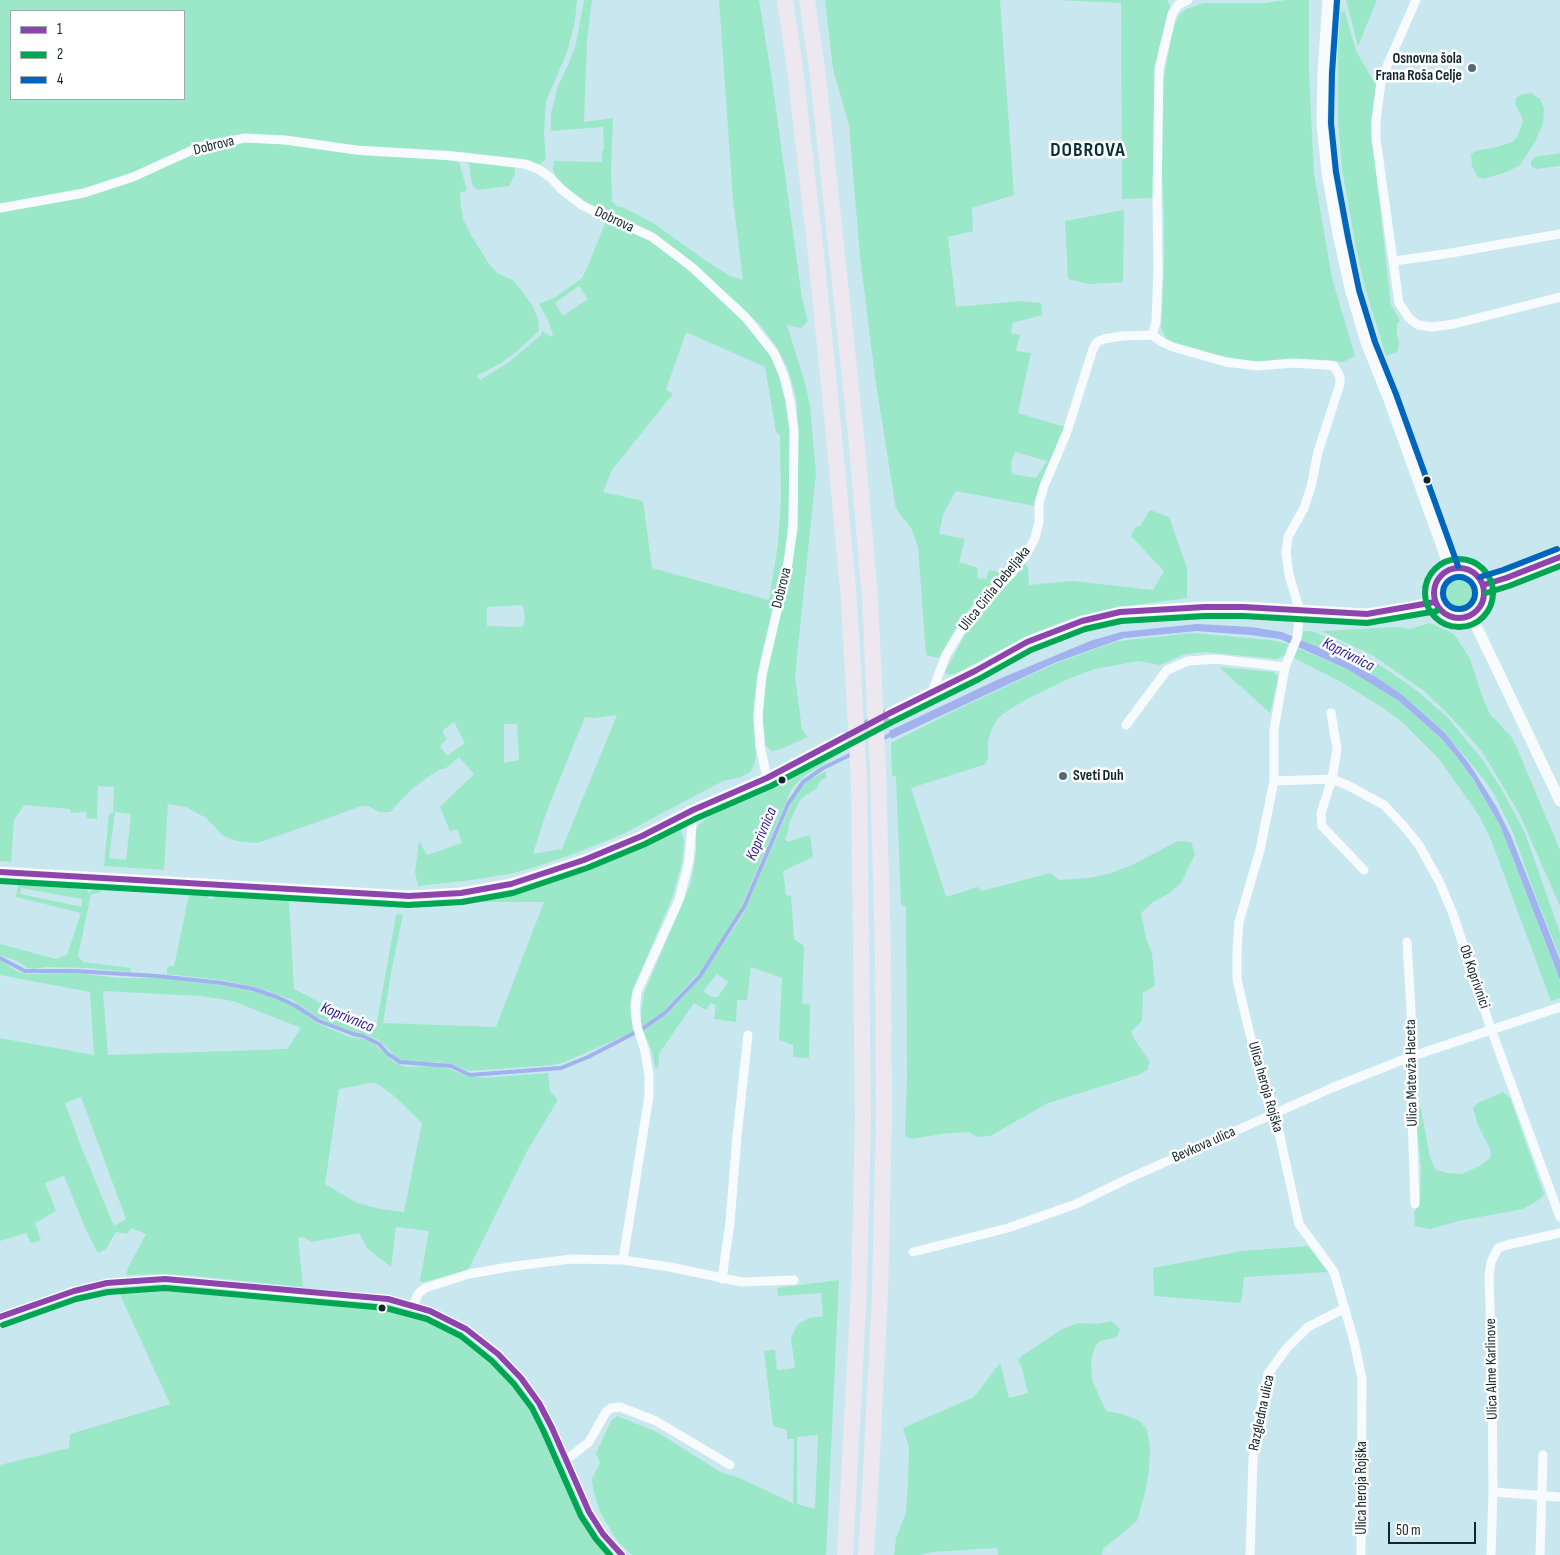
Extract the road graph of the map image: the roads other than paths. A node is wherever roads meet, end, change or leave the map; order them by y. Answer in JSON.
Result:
{"nodes":[{"id":1,"x":785,"y":0,"type":"edge"},
{"id":2,"x":807,"y":0,"type":"edge"},
{"id":3,"x":1188,"y":0,"type":"edge"},
{"id":4,"x":1328,"y":0,"type":"edge"},
{"id":5,"x":1416,"y":0,"type":"edge"},
{"id":6,"x":0,"y":208,"type":"edge"},
{"id":7,"x":1560,"y":234,"type":"edge"},
{"id":8,"x":1394,"y":261,"type":"junction"},
{"id":9,"x":1560,"y":297,"type":"edge"},
{"id":10,"x":1152,"y":335,"type":"junction"},
{"id":11,"x":1560,"y":557,"type":"edge"},
{"id":12,"x":1450,"y":569,"type":"junction"},
{"id":13,"x":1483,"y":585,"type":"junction"},
{"id":14,"x":1435,"y":602,"type":"junction"},
{"id":15,"x":1300,"y":611,"type":"junction"},
{"id":16,"x":1470,"y":615,"type":"junction"},
{"id":17,"x":1287,"y":662,"type":"junction"},
{"id":18,"x":932,"y":692,"type":"junction"},
{"id":19,"x":890,"y":713,"type":"tunnel mouth"},
{"id":20,"x":1330,"y":713,"type":"dead end"},
{"id":21,"x":1126,"y":725,"type":"dead end"},
{"id":22,"x":842,"y":738,"type":"tunnel mouth"},
{"id":23,"x":767,"y":778,"type":"junction"},
{"id":24,"x":1332,"y":780,"type":"junction"},
{"id":25,"x":1274,"y":781,"type":"junction"},
{"id":26,"x":1560,"y":800,"type":"edge"},
{"id":27,"x":693,"y":810,"type":"junction"},
{"id":28,"x":1364,"y":870,"type":"dead end"},
{"id":29,"x":0,"y":872,"type":"edge"},
{"id":30,"x":1407,"y":942,"type":"dead end"},
{"id":31,"x":1559,"y":1008,"type":"edge"},
{"id":32,"x":1491,"y":1029,"type":"junction"},
{"id":33,"x":748,"y":1035,"type":"dead end"},
{"id":34,"x":1410,"y":1057,"type":"junction"},
{"id":35,"x":1275,"y":1114,"type":"junction"},
{"id":36,"x":1415,"y":1204,"type":"dead end"},
{"id":37,"x":1560,"y":1217,"type":"edge"},
{"id":38,"x":1560,"y":1233,"type":"edge"},
{"id":39,"x":913,"y":1252,"type":"dead end"},
{"id":40,"x":623,"y":1260,"type":"junction"},
{"id":41,"x":722,"y":1279,"type":"junction"},
{"id":42,"x":794,"y":1280,"type":"dead end"},
{"id":43,"x":413,"y":1306,"type":"junction"},
{"id":44,"x":1346,"y":1308,"type":"junction"},
{"id":45,"x":0,"y":1317,"type":"edge"},
{"id":46,"x":1543,"y":1455,"type":"dead end"},
{"id":47,"x":567,"y":1459,"type":"junction"},
{"id":48,"x":730,"y":1464,"type":"dead end"},
{"id":49,"x":1493,"y":1492,"type":"junction"},
{"id":50,"x":1542,"y":1496,"type":"junction"},
{"id":51,"x":1560,"y":1497,"type":"edge"},
{"id":52,"x":622,"y":1555,"type":"edge"},
{"id":53,"x":845,"y":1555,"type":"edge"},
{"id":54,"x":866,"y":1555,"type":"edge"},
{"id":55,"x":1250,"y":1555,"type":"edge"},
{"id":56,"x":1362,"y":1555,"type":"edge"},
{"id":57,"x":1491,"y":1555,"type":"edge"},
{"id":58,"x":1540,"y":1555,"type":"edge"}],
"edges":[{"from":1,"to":53,"type":"highway"},
{"from":2,"to":54,"type":"highway"},
{"from":3,"to":10,"type":"street"},
{"from":4,"to":12,"type":"street"},
{"from":5,"to":8,"type":"street"},
{"from":6,"to":23,"type":"street","name":"Dobrova"},
{"from":7,"to":8,"type":"street"},
{"from":8,"to":9,"type":"street"},
{"from":10,"to":15,"type":"street"},
{"from":10,"to":18,"type":"street","name":"Ulica Cirila Debeljaka"},
{"from":11,"to":13,"type":"street"},
{"from":12,"to":13,"type":"street"},
{"from":12,"to":14,"type":"street"},
{"from":13,"to":16,"type":"street"},
{"from":14,"to":15,"type":"street"},
{"from":14,"to":16,"type":"street"},
{"from":15,"to":17,"type":"street","name":"Ulica heroja Rojška"},
{"from":15,"to":18,"type":"street"},
{"from":16,"to":26,"type":"street"},
{"from":17,"to":21,"type":"street"},
{"from":17,"to":25,"type":"street","name":"Ulica heroja Rojška"},
{"from":18,"to":19,"type":"street"},
{"from":20,"to":24,"type":"street"},
{"from":22,"to":23,"type":"street"},
{"from":23,"to":27,"type":"street"},
{"from":24,"to":25,"type":"street","name":"Ob Koprivnici"},
{"from":24,"to":28,"type":"street"},
{"from":24,"to":32,"type":"street","name":"Ob Koprivnici"},
{"from":25,"to":35,"type":"street","name":"Ulica heroja Rojška"},
{"from":27,"to":29,"type":"street"},
{"from":27,"to":40,"type":"street"},
{"from":30,"to":34,"type":"street","name":"Ulica Matevža Haceta"},
{"from":31,"to":32,"type":"street","name":"Bevkova ulica"},
{"from":32,"to":34,"type":"street","name":"Bevkova ulica"},
{"from":32,"to":37,"type":"street","name":"Ob Koprivnici"},
{"from":33,"to":41,"type":"street"},
{"from":34,"to":35,"type":"street","name":"Bevkova ulica"},
{"from":34,"to":36,"type":"street","name":"Ulica Matevža Haceta"},
{"from":35,"to":39,"type":"street","name":"Bevkova ulica"},
{"from":35,"to":44,"type":"street","name":"Ulica heroja Rojška"},
{"from":38,"to":49,"type":"street","name":"Ulica Alme Karlinove"},
{"from":40,"to":41,"type":"street"},
{"from":40,"to":43,"type":"street"},
{"from":41,"to":42,"type":"street"},
{"from":43,"to":45,"type":"street"},
{"from":43,"to":47,"type":"street"},
{"from":44,"to":55,"type":"street","name":"Razgledna ulica"},
{"from":44,"to":56,"type":"street","name":"Ulica heroja Rojška"},
{"from":46,"to":50,"type":"street"},
{"from":47,"to":48,"type":"street"},
{"from":47,"to":52,"type":"street"},
{"from":49,"to":50,"type":"street"},
{"from":49,"to":57,"type":"street","name":"Ulica Alme Karlinove"},
{"from":50,"to":51,"type":"street"},
{"from":50,"to":58,"type":"street"}]}
